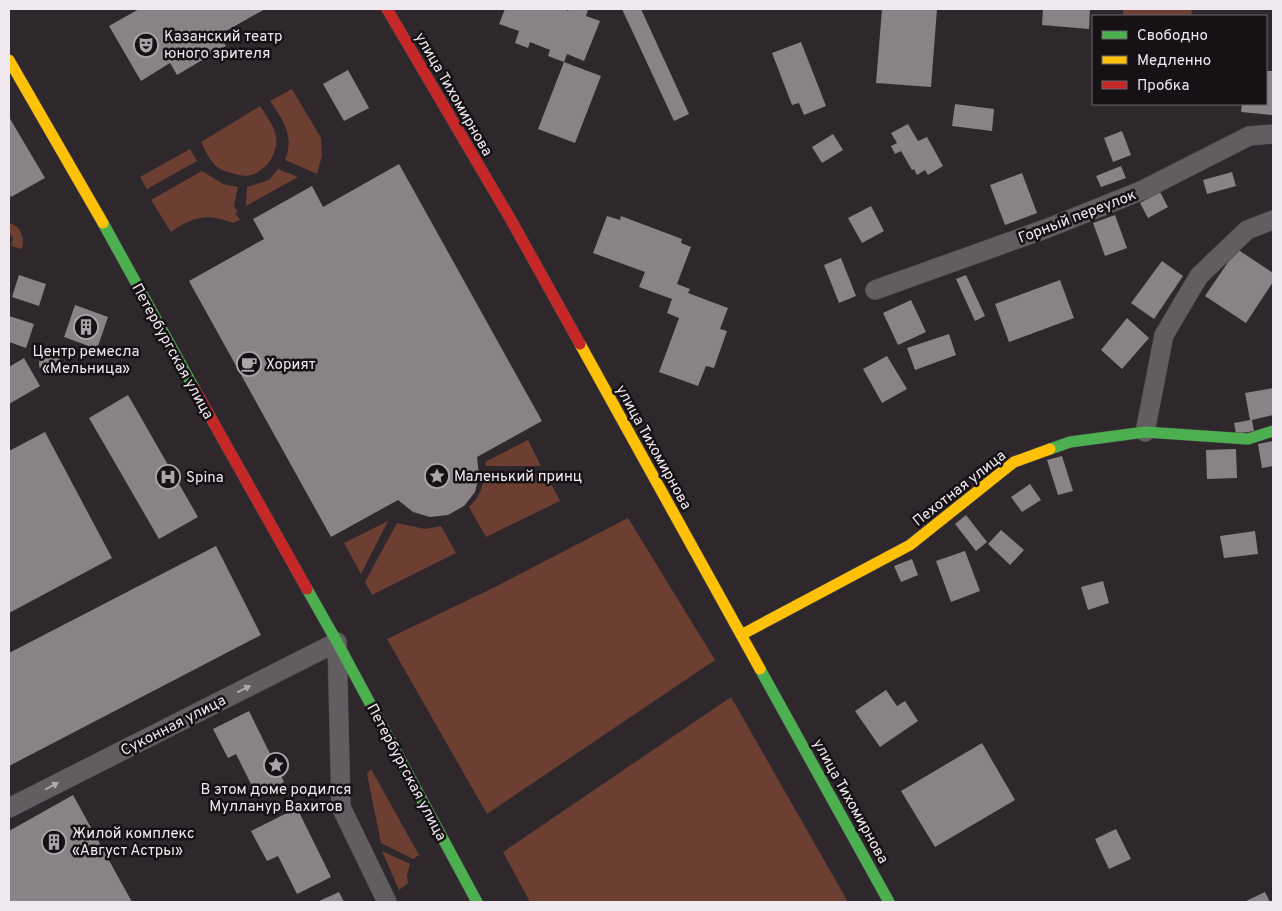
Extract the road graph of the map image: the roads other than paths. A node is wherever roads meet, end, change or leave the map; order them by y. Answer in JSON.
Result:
{"nodes":[{"id":1,"x":386,"y":9,"type":"edge"},
{"id":2,"x":9,"y":60,"type":"edge"},
{"id":3,"x":1273,"y":134,"type":"edge"},
{"id":4,"x":1273,"y":220,"type":"edge"},
{"id":5,"x":875,"y":290,"type":"dead end"},
{"id":6,"x":1273,"y":430,"type":"edge"},
{"id":7,"x":1145,"y":432,"type":"junction"},
{"id":8,"x":741,"y":635,"type":"junction"},
{"id":9,"x":338,"y":642,"type":"junction"},
{"id":10,"x":9,"y":808,"type":"edge"},
{"id":11,"x":387,"y":902,"type":"edge"},
{"id":12,"x":477,"y":902,"type":"edge"},
{"id":13,"x":889,"y":902,"type":"edge"}],
"edges":[{"from":1,"to":8,"type":"street","name":"улица Тихомирнова"},
{"from":2,"to":9,"type":"street","name":"Петербургская улица"},
{"from":3,"to":5,"type":"street","name":"Горный переулок"},
{"from":4,"to":7,"type":"street"},
{"from":6,"to":7,"type":"street","name":"Пехотная улица"},
{"from":7,"to":8,"type":"street","name":"Пехотная улица"},
{"from":8,"to":13,"type":"street","name":"улица Тихомирнова"},
{"from":10,"to":9,"type":"street","name":"Суконная улица","one_way":true},
{"from":9,"to":11,"type":"street","name":"Петербургская улица"},
{"from":9,"to":12,"type":"street","name":"Петербургская улица"}]}
